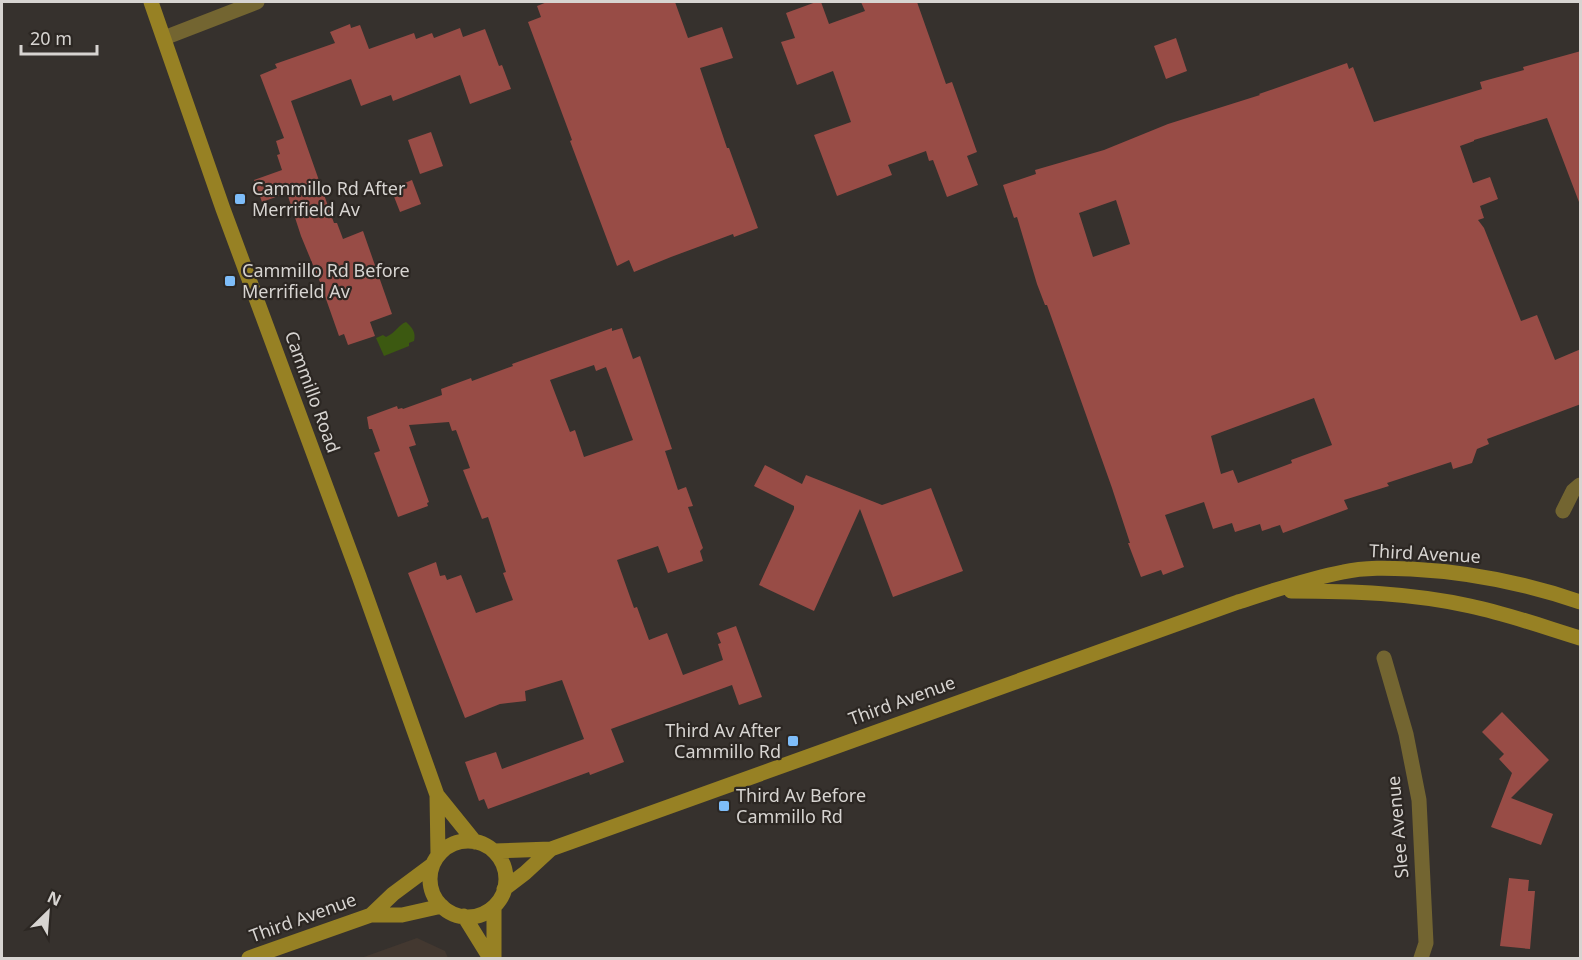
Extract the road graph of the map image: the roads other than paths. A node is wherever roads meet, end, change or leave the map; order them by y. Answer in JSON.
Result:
{"nodes":[{"id":1,"x":151,"y":2,"type":"edge"},
{"id":2,"x":257,"y":2,"type":"edge"},
{"id":3,"x":164,"y":38,"type":"junction"},
{"id":4,"x":1581,"y":485,"type":"edge"},
{"id":5,"x":1563,"y":511,"type":"dead end"},
{"id":6,"x":1268,"y":592,"type":"junction"},
{"id":7,"x":1581,"y":602,"type":"edge"},
{"id":8,"x":1581,"y":639,"type":"edge"},
{"id":9,"x":1384,"y":658,"type":"dead end"},
{"id":10,"x":437,"y":795,"type":"junction"},
{"id":11,"x":475,"y":842,"type":"junction"},
{"id":12,"x":551,"y":849,"type":"junction"},
{"id":13,"x":494,"y":851,"type":"junction"},
{"id":14,"x":435,"y":860,"type":"junction"},
{"id":15,"x":504,"y":889,"type":"junction"},
{"id":16,"x":442,"y":906,"type":"junction"},
{"id":17,"x":494,"y":907,"type":"junction"},
{"id":18,"x":371,"y":915,"type":"junction"},
{"id":19,"x":464,"y":916,"type":"junction"},
{"id":20,"x":249,"y":958,"type":"edge"},
{"id":21,"x":492,"y":958,"type":"edge"},
{"id":22,"x":1421,"y":958,"type":"edge"}],
"edges":[{"from":1,"to":3,"type":"main road","name":"Cammillo Road"},
{"from":2,"to":3,"type":"street"},
{"from":3,"to":10,"type":"main road","name":"Cammillo Road"},
{"from":4,"to":5,"type":"street"},
{"from":6,"to":7,"type":"main road","name":"Third Avenue"},
{"from":6,"to":8,"type":"main road","name":"Third Avenue"},
{"from":6,"to":12,"type":"main road","name":"Third Avenue"},
{"from":9,"to":22,"type":"street","name":"Slee Avenue"},
{"from":10,"to":11,"type":"main road","name":"Cammillo Road"},
{"from":10,"to":14,"type":"main road","name":"Cammillo Road"},
{"from":11,"to":13,"type":"main road"},
{"from":11,"to":14,"type":"main road"},
{"from":12,"to":13,"type":"main road","name":"Third Avenue"},
{"from":12,"to":15,"type":"main road","name":"Third Avenue"},
{"from":13,"to":15,"type":"main road"},
{"from":14,"to":16,"type":"main road"},
{"from":14,"to":18,"type":"main road","name":"Third Avenue"},
{"from":15,"to":17,"type":"main road"},
{"from":16,"to":18,"type":"main road","name":"Third Avenue"},
{"from":16,"to":19,"type":"main road"},
{"from":17,"to":19,"type":"main road"},
{"from":17,"to":21,"type":"main road"},
{"from":18,"to":20,"type":"main road","name":"Third Avenue"},
{"from":19,"to":21,"type":"main road"}]}
